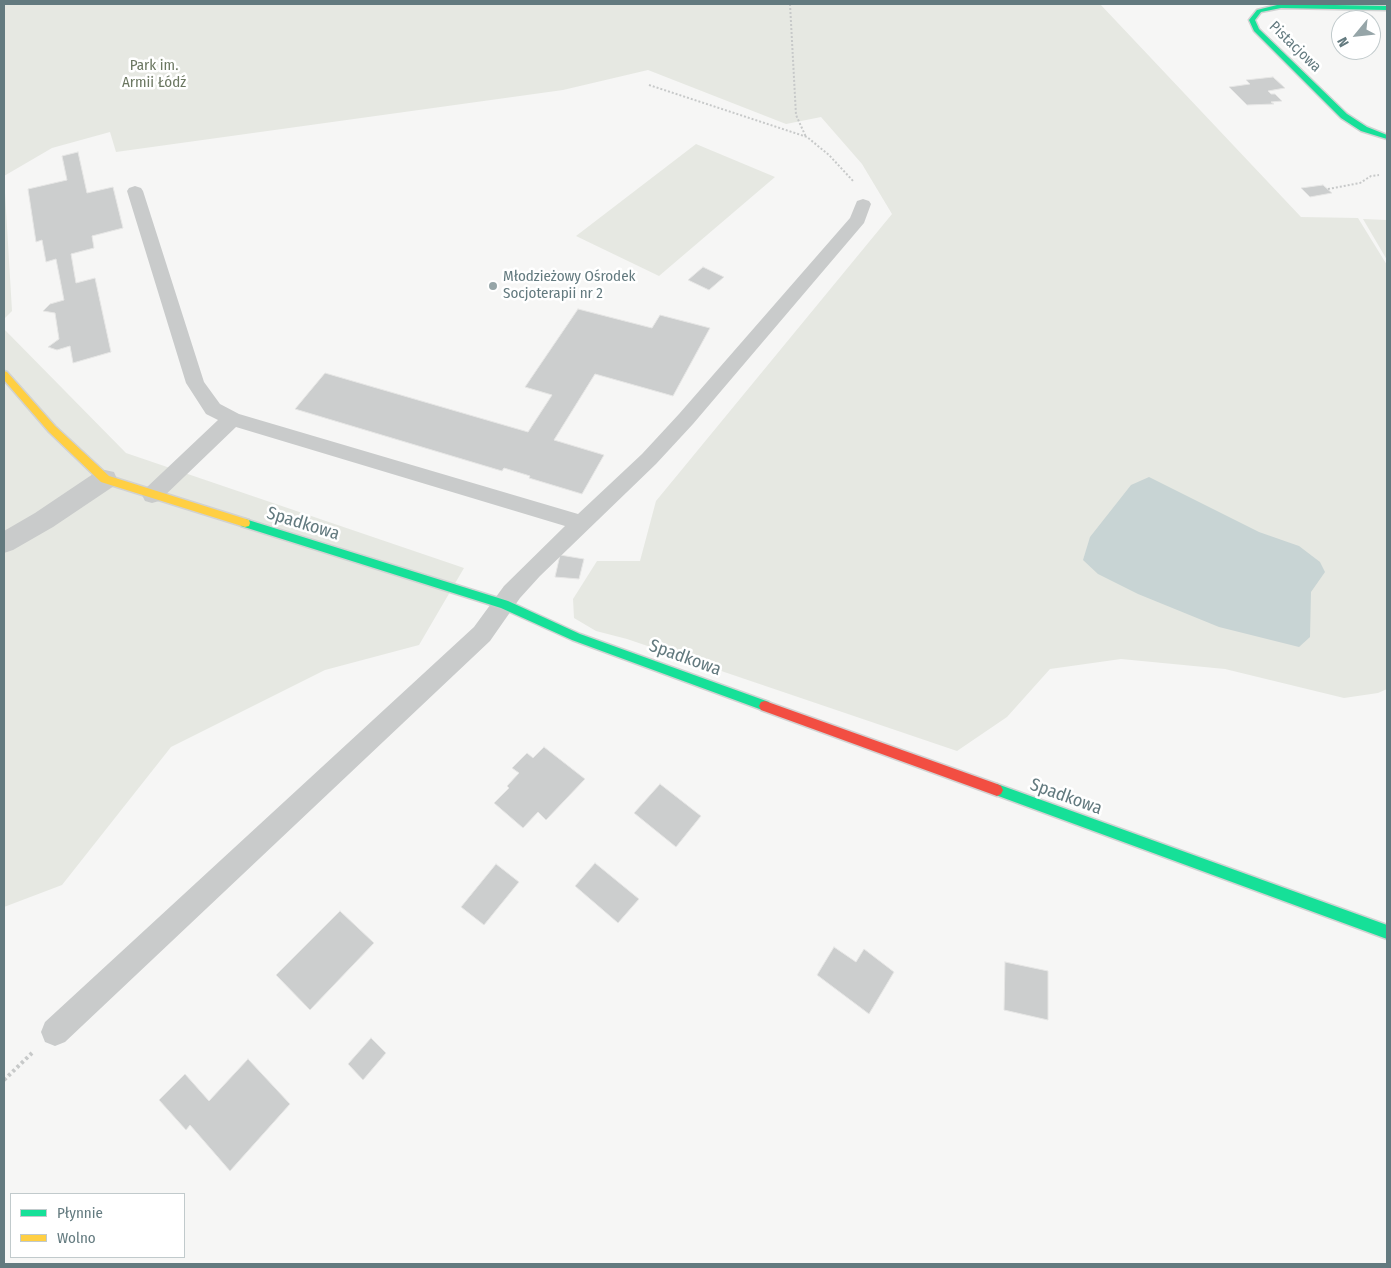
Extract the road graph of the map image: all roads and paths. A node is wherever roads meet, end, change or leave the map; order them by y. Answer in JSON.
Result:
{"nodes":[{"id":1,"x":790,"y":4,"type":"edge"},
{"id":2,"x":1387,"y":8,"type":"edge"},
{"id":3,"x":649,"y":84,"type":"dead end"},
{"id":4,"x":807,"y":137,"type":"junction"},
{"id":5,"x":1387,"y":137,"type":"edge"},
{"id":6,"x":1379,"y":174,"type":"dead end"},
{"id":7,"x":1328,"y":189,"type":"dead end"},
{"id":8,"x":135,"y":191,"type":"dead end"},
{"id":9,"x":863,"y":204,"type":"joint"},
{"id":10,"x":4,"y":374,"type":"edge"},
{"id":11,"x":232,"y":419,"type":"junction"},
{"id":12,"x":105,"y":480,"type":"junction"},
{"id":13,"x":152,"y":495,"type":"junction"},
{"id":14,"x":582,"y":523,"type":"junction"},
{"id":15,"x":4,"y":543,"type":"edge"},
{"id":16,"x":504,"y":604,"type":"junction"},
{"id":17,"x":1387,"y":932,"type":"edge"},
{"id":18,"x":55,"y":1032,"type":"joint"},
{"id":19,"x":4,"y":1080,"type":"edge"}],
"edges":[{"from":1,"to":4,"type":"path"},
{"from":2,"to":5,"type":"street","name":"Pistacjowa"},
{"from":3,"to":4,"type":"path"},
{"from":4,"to":9,"type":"path"},
{"from":6,"to":7,"type":"path"},
{"from":8,"to":11,"type":"lane"},
{"from":9,"to":14,"type":"lane"},
{"from":10,"to":12,"type":"street","name":"Spadkowa"},
{"from":11,"to":13,"type":"lane"},
{"from":11,"to":14,"type":"lane"},
{"from":12,"to":13,"type":"street","name":"Spadkowa"},
{"from":12,"to":15,"type":"street"},
{"from":13,"to":16,"type":"street","name":"Spadkowa"},
{"from":14,"to":16,"type":"lane"},
{"from":16,"to":17,"type":"street","name":"Spadkowa"},
{"from":16,"to":18,"type":"lane"},
{"from":18,"to":19,"type":"path"}]}
